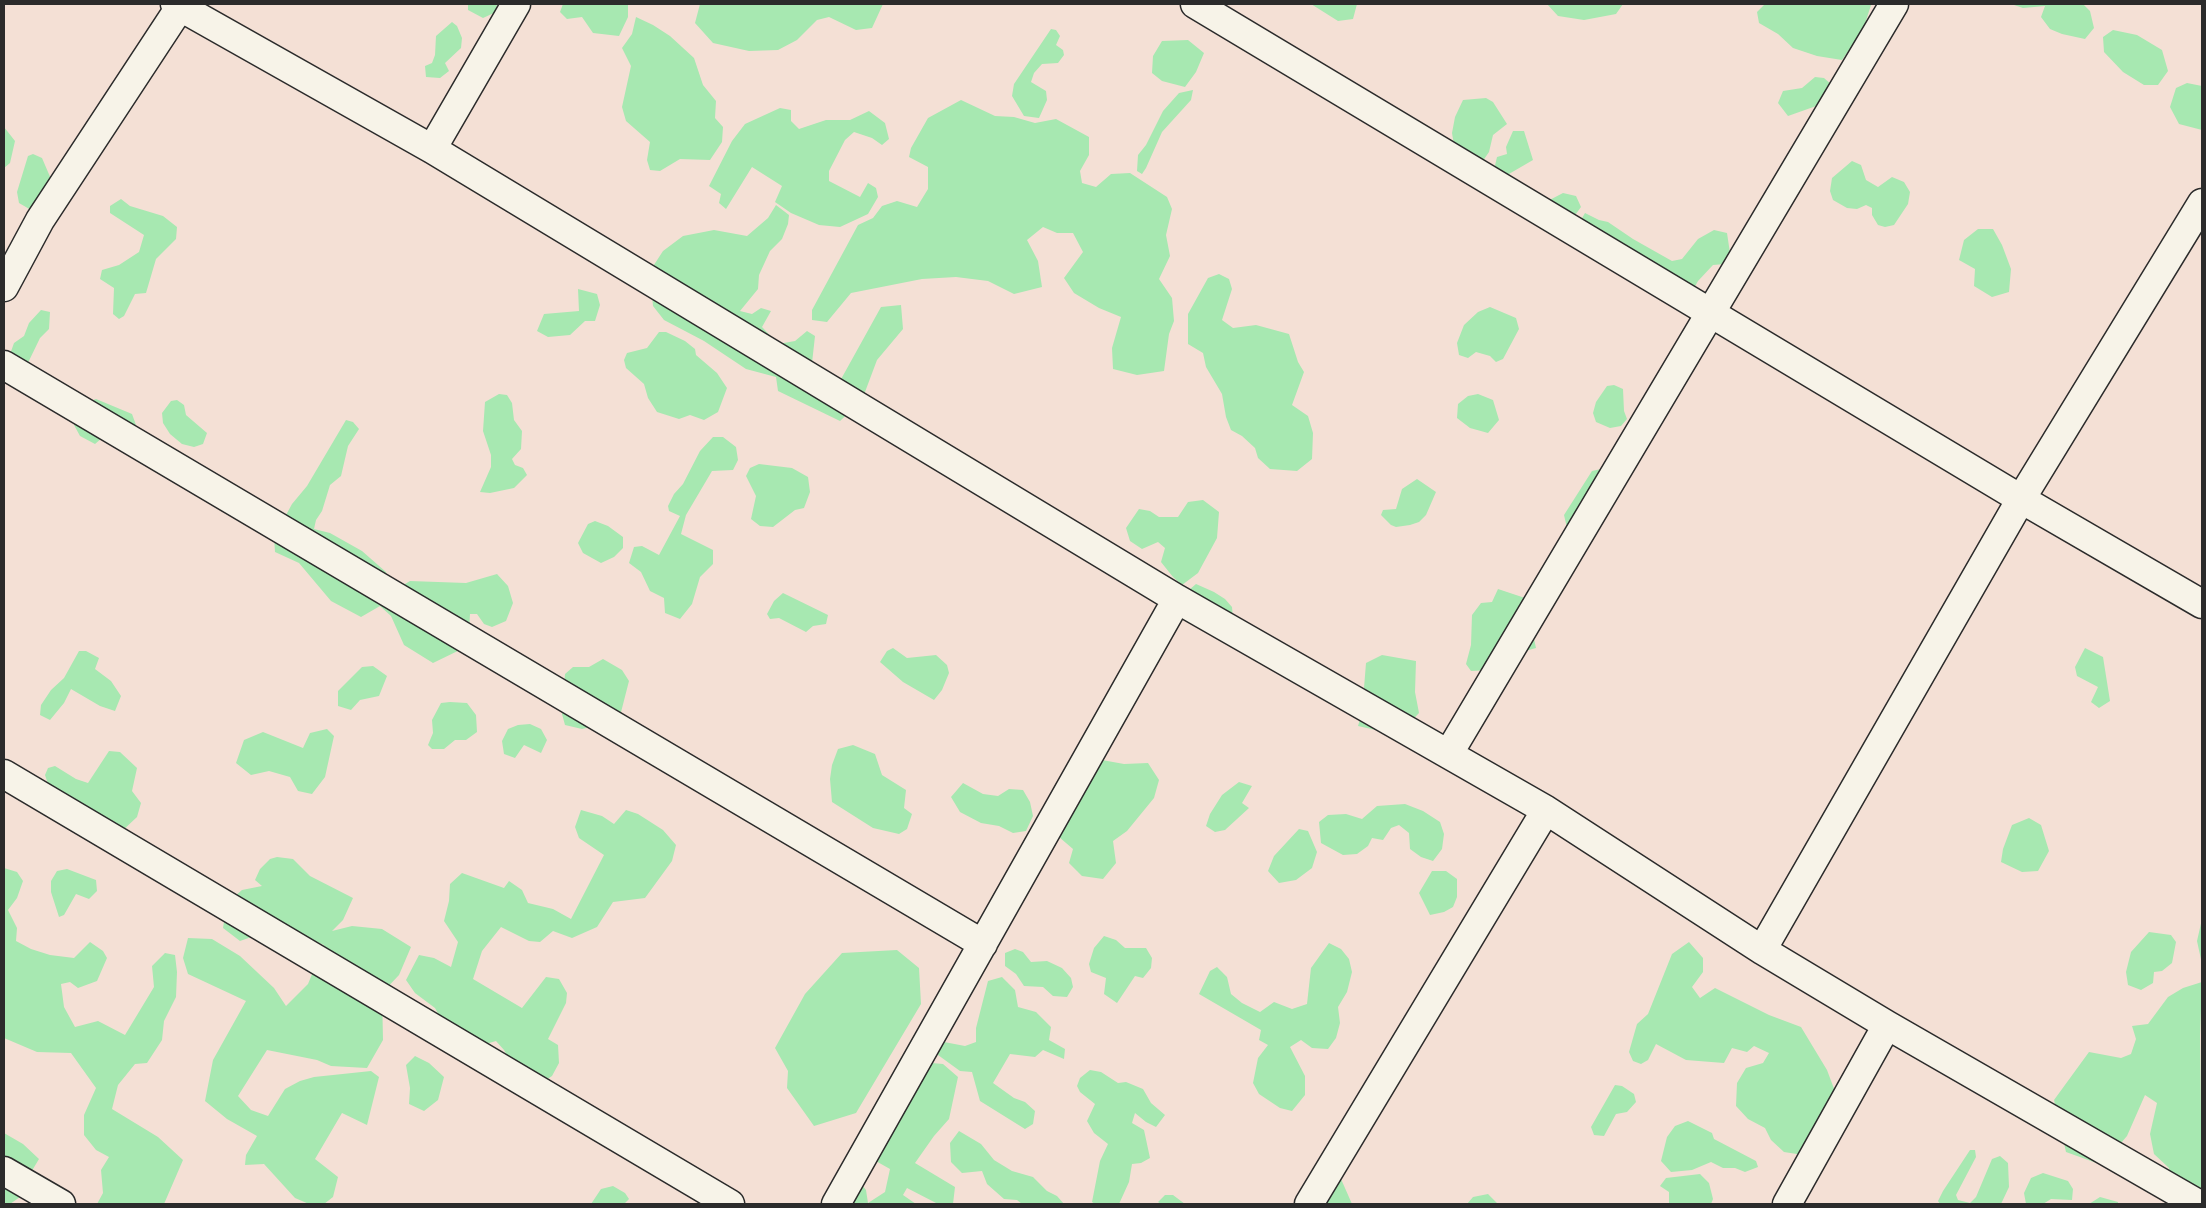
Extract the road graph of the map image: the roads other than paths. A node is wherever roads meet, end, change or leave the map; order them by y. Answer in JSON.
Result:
{"nodes":[{"id":1,"x":516,"y":4,"type":"edge"},
{"id":2,"x":1195,"y":4,"type":"edge"},
{"id":3,"x":1894,"y":4,"type":"edge"},
{"id":4,"x":178,"y":5,"type":"edge"},
{"id":5,"x":432,"y":150,"type":"junction"},
{"id":6,"x":2202,"y":203,"type":"edge"},
{"id":7,"x":4,"y":287,"type":"edge"},
{"id":8,"x":1711,"y":314,"type":"junction"},
{"id":9,"x":4,"y":365,"type":"edge"},
{"id":10,"x":2021,"y":499,"type":"junction"},
{"id":11,"x":1176,"y":598,"type":"junction"},
{"id":12,"x":2202,"y":604,"type":"edge"},
{"id":13,"x":1448,"y":753,"type":"junction"},
{"id":14,"x":4,"y":774,"type":"edge"},
{"id":15,"x":1546,"y":810,"type":"junction"},
{"id":16,"x":983,"y":944,"type":"junction"},
{"id":17,"x":1762,"y":950,"type":"junction"},
{"id":18,"x":1887,"y":1025,"type":"junction"},
{"id":19,"x":4,"y":1170,"type":"edge"},
{"id":20,"x":56,"y":1203,"type":"edge"},
{"id":21,"x":730,"y":1204,"type":"edge"},
{"id":22,"x":836,"y":1204,"type":"edge"},
{"id":23,"x":1309,"y":1204,"type":"edge"},
{"id":24,"x":1787,"y":1204,"type":"edge"},
{"id":25,"x":2198,"y":1204,"type":"edge"}],
"edges":[{"from":1,"to":5,"type":"street"},
{"from":2,"to":8,"type":"street"},
{"from":3,"to":8,"type":"street"},
{"from":4,"to":5,"type":"street"},
{"from":4,"to":7,"type":"street"},
{"from":5,"to":11,"type":"street"},
{"from":6,"to":10,"type":"street"},
{"from":8,"to":10,"type":"street"},
{"from":8,"to":13,"type":"street"},
{"from":9,"to":16,"type":"street"},
{"from":10,"to":12,"type":"street"},
{"from":10,"to":17,"type":"street"},
{"from":11,"to":13,"type":"street"},
{"from":11,"to":16,"type":"street"},
{"from":13,"to":15,"type":"street"},
{"from":14,"to":21,"type":"street"},
{"from":15,"to":17,"type":"street"},
{"from":15,"to":23,"type":"street"},
{"from":16,"to":22,"type":"street"},
{"from":17,"to":18,"type":"street"},
{"from":18,"to":24,"type":"street"},
{"from":18,"to":25,"type":"street"},
{"from":19,"to":20,"type":"street"}]}
